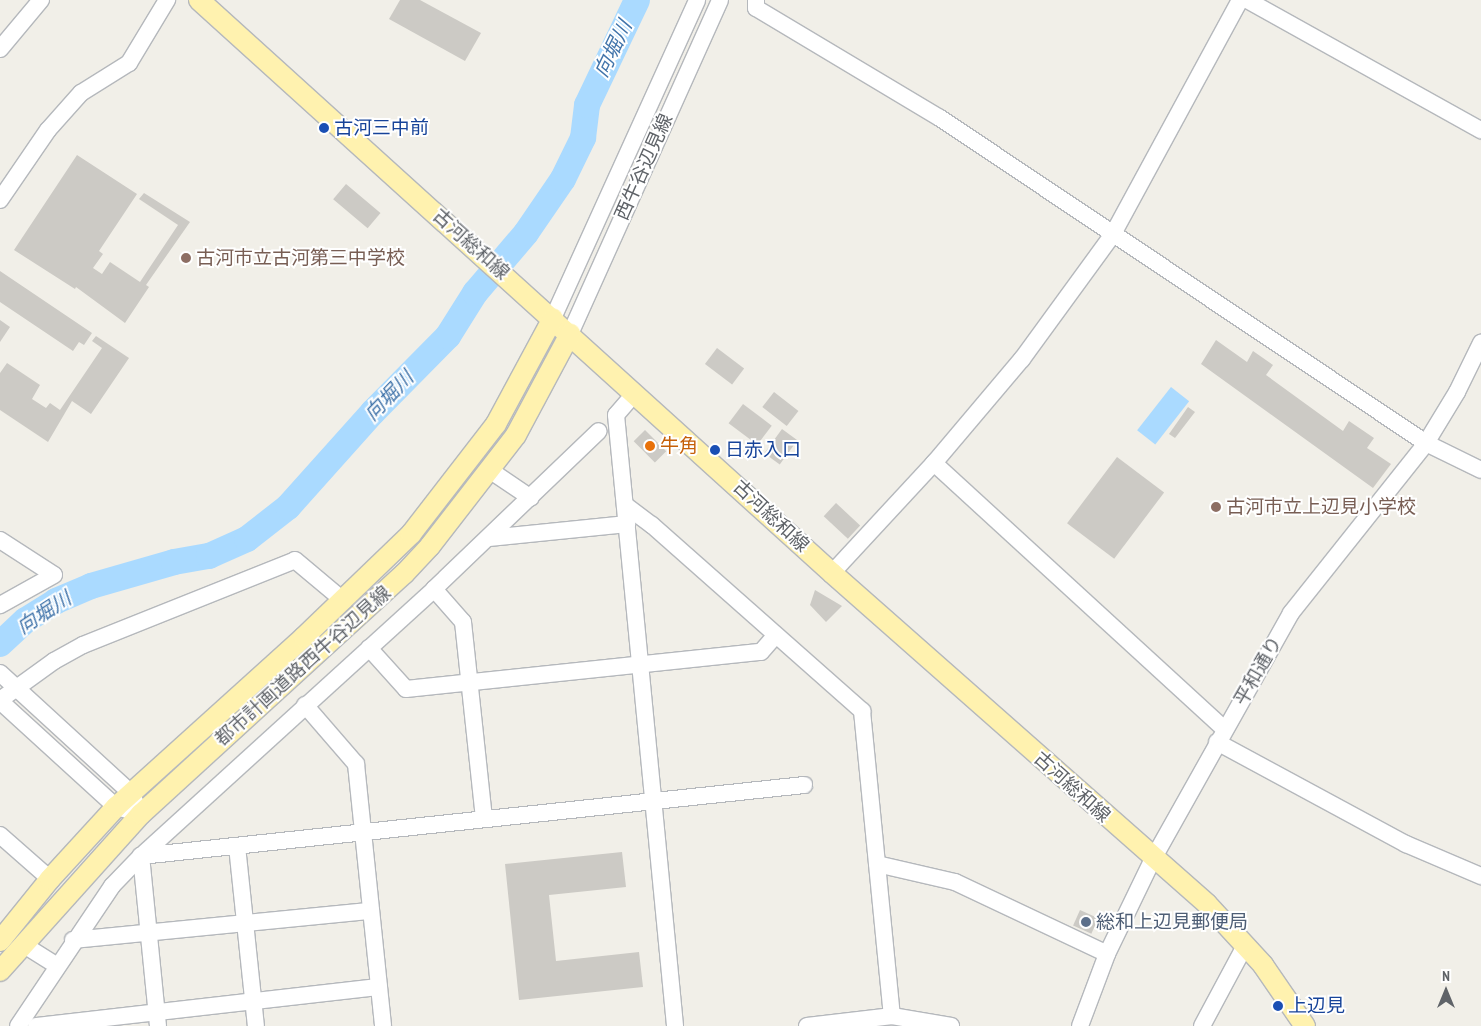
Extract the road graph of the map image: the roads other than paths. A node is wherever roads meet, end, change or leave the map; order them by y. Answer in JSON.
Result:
{"nodes":[{"id":1,"x":41,"y":0,"type":"edge"},
{"id":2,"x":167,"y":0,"type":"edge"},
{"id":3,"x":199,"y":0,"type":"edge"},
{"id":4,"x":697,"y":0,"type":"edge"},
{"id":5,"x":720,"y":0,"type":"edge"},
{"id":6,"x":756,"y":0,"type":"edge"},
{"id":7,"x":1240,"y":0,"type":"edge"},
{"id":8,"x":1247,"y":0,"type":"edge"},
{"id":9,"x":0,"y":49,"type":"edge"},
{"id":10,"x":1481,"y":130,"type":"edge"},
{"id":11,"x":0,"y":200,"type":"edge"},
{"id":12,"x":1113,"y":234,"type":"junction"},
{"id":13,"x":553,"y":318,"type":"junction"},
{"id":14,"x":570,"y":334,"type":"junction"},
{"id":15,"x":1481,"y":343,"type":"edge"},
{"id":16,"x":636,"y":393,"type":"junction"},
{"id":17,"x":599,"y":430,"type":"dead end"},
{"id":18,"x":1426,"y":443,"type":"junction"},
{"id":19,"x":934,"y":463,"type":"junction"},
{"id":20,"x":1481,"y":470,"type":"edge"},
{"id":21,"x":491,"y":471,"type":"junction"},
{"id":22,"x":531,"y":498,"type":"junction"},
{"id":23,"x":625,"y":505,"type":"junction"},
{"id":24,"x":627,"y":524,"type":"junction"},
{"id":25,"x":489,"y":538,"type":"junction"},
{"id":26,"x":0,"y":540,"type":"edge"},
{"id":27,"x":832,"y":573,"type":"junction"},
{"id":28,"x":434,"y":589,"type":"junction"},
{"id":29,"x":344,"y":601,"type":"junction"},
{"id":30,"x":0,"y":605,"type":"edge"},
{"id":31,"x":774,"y":636,"type":"junction"},
{"id":32,"x":369,"y":648,"type":"junction"},
{"id":33,"x":641,"y":663,"type":"junction"},
{"id":34,"x":9,"y":681,"type":"edge"},
{"id":35,"x":471,"y":684,"type":"junction"},
{"id":36,"x":0,"y":701,"type":"edge"},
{"id":37,"x":305,"y":706,"type":"junction"},
{"id":38,"x":1220,"y":736,"type":"junction"},
{"id":39,"x":804,"y":786,"type":"dead end"},
{"id":40,"x":131,"y":793,"type":"junction"},
{"id":41,"x":654,"y":801,"type":"junction"},
{"id":42,"x":116,"y":808,"type":"junction"},
{"id":43,"x":141,"y":814,"type":"junction"},
{"id":44,"x":484,"y":819,"type":"junction"},
{"id":45,"x":364,"y":832,"type":"junction"},
{"id":46,"x":0,"y":836,"type":"edge"},
{"id":47,"x":237,"y":846,"type":"junction"},
{"id":48,"x":141,"y":856,"type":"junction"},
{"id":49,"x":1153,"y":859,"type":"junction"},
{"id":50,"x":877,"y":864,"type":"junction"},
{"id":51,"x":1481,"y":876,"type":"edge"},
{"id":52,"x":50,"y":879,"type":"junction"},
{"id":53,"x":371,"y":911,"type":"junction"},
{"id":54,"x":245,"y":923,"type":"junction"},
{"id":55,"x":149,"y":933,"type":"junction"},
{"id":56,"x":74,"y":940,"type":"junction"},
{"id":57,"x":0,"y":941,"type":"edge"},
{"id":58,"x":24,"y":944,"type":"junction"},
{"id":59,"x":1246,"y":944,"type":"junction"},
{"id":60,"x":1107,"y":954,"type":"junction"},
{"id":61,"x":57,"y":966,"type":"junction"},
{"id":62,"x":0,"y":972,"type":"edge"},
{"id":63,"x":379,"y":987,"type":"junction"},
{"id":64,"x":253,"y":1001,"type":"junction"},
{"id":65,"x":892,"y":1016,"type":"junction"},
{"id":66,"x":157,"y":1019,"type":"edge"},
{"id":67,"x":18,"y":1026,"type":"edge"},
{"id":68,"x":36,"y":1026,"type":"edge"},
{"id":69,"x":256,"y":1026,"type":"edge"},
{"id":70,"x":383,"y":1026,"type":"edge"},
{"id":71,"x":675,"y":1026,"type":"edge"},
{"id":72,"x":807,"y":1026,"type":"edge"},
{"id":73,"x":951,"y":1026,"type":"edge"},
{"id":74,"x":1080,"y":1026,"type":"edge"},
{"id":75,"x":1202,"y":1026,"type":"edge"},
{"id":76,"x":1305,"y":1026,"type":"edge"}],
"edges":[{"from":1,"to":9,"type":"street"},
{"from":2,"to":11,"type":"street"},
{"from":3,"to":13,"type":"main road","name":"古河総和線"},
{"from":4,"to":13,"type":"street","name":"西牛谷辺見線"},
{"from":5,"to":14,"type":"street","name":"西牛谷辺見線"},
{"from":6,"to":12,"type":"street"},
{"from":7,"to":12,"type":"street"},
{"from":8,"to":10,"type":"street"},
{"from":12,"to":18,"type":"street"},
{"from":12,"to":19,"type":"street"},
{"from":13,"to":14,"type":"main road","name":"古河総和線"},
{"from":13,"to":29,"type":"main road","name":"都市計画道路西牛谷辺見線"},
{"from":14,"to":16,"type":"main road","name":"古河総和線"},
{"from":14,"to":21,"type":"main road","name":"都市計画道路西牛谷辺見線"},
{"from":15,"to":18,"type":"street","name":"平和通り"},
{"from":16,"to":23,"type":"street"},
{"from":16,"to":27,"type":"main road","name":"古河総和線"},
{"from":17,"to":22,"type":"street"},
{"from":18,"to":20,"type":"street"},
{"from":18,"to":38,"type":"street","name":"平和通り"},
{"from":19,"to":27,"type":"street"},
{"from":19,"to":38,"type":"street"},
{"from":21,"to":22,"type":"street"},
{"from":21,"to":43,"type":"main road","name":"都市計画道路西牛谷辺見線"},
{"from":22,"to":25,"type":"street"},
{"from":23,"to":24,"type":"street"},
{"from":23,"to":31,"type":"street"},
{"from":24,"to":25,"type":"street"},
{"from":24,"to":33,"type":"street"},
{"from":25,"to":28,"type":"street"},
{"from":26,"to":30,"type":"street"},
{"from":27,"to":49,"type":"main road","name":"古河総和線"},
{"from":28,"to":32,"type":"street"},
{"from":28,"to":35,"type":"street"},
{"from":29,"to":34,"type":"street"},
{"from":29,"to":40,"type":"main road","name":"都市計画道路西牛谷辺見線"},
{"from":31,"to":33,"type":"street"},
{"from":31,"to":50,"type":"street"},
{"from":32,"to":35,"type":"street"},
{"from":32,"to":37,"type":"street"},
{"from":33,"to":35,"type":"street"},
{"from":33,"to":41,"type":"street"},
{"from":34,"to":36,"type":"street"},
{"from":34,"to":40,"type":"street"},
{"from":35,"to":44,"type":"street"},
{"from":36,"to":42,"type":"street"},
{"from":37,"to":45,"type":"street"},
{"from":37,"to":48,"type":"street"},
{"from":38,"to":49,"type":"street","name":"平和通り"},
{"from":38,"to":51,"type":"street"},
{"from":39,"to":41,"type":"street"},
{"from":40,"to":42,"type":"main road","name":"都市計画道路西牛谷辺見線"},
{"from":40,"to":43,"type":"street"},
{"from":41,"to":44,"type":"street"},
{"from":41,"to":71,"type":"street"},
{"from":42,"to":43,"type":"street"},
{"from":42,"to":52,"type":"main road","name":"都市計画道路西牛谷辺見線"},
{"from":43,"to":58,"type":"main road","name":"都市計画道路西牛谷辺見線"},
{"from":44,"to":45,"type":"street"},
{"from":45,"to":47,"type":"street"},
{"from":45,"to":53,"type":"street"},
{"from":46,"to":52,"type":"street"},
{"from":47,"to":48,"type":"street"},
{"from":47,"to":54,"type":"street"},
{"from":48,"to":55,"type":"street"},
{"from":48,"to":56,"type":"street"},
{"from":49,"to":59,"type":"main road","name":"古河総和線"},
{"from":49,"to":60,"type":"street","name":"平和通り"},
{"from":50,"to":60,"type":"street"},
{"from":50,"to":65,"type":"street"},
{"from":52,"to":57,"type":"main road","name":"都市計画道路西牛谷辺見線"},
{"from":53,"to":54,"type":"street"},
{"from":53,"to":63,"type":"street"},
{"from":54,"to":55,"type":"street"},
{"from":54,"to":64,"type":"street"},
{"from":55,"to":56,"type":"street"},
{"from":55,"to":66,"type":"street"},
{"from":56,"to":61,"type":"street"},
{"from":58,"to":61,"type":"street"},
{"from":58,"to":62,"type":"main road","name":"都市計画道路西牛谷辺見線"},
{"from":59,"to":75,"type":"street"},
{"from":59,"to":76,"type":"main road","name":"古河総和線"},
{"from":60,"to":74,"type":"street","name":"平和通り"},
{"from":61,"to":67,"type":"street"},
{"from":63,"to":64,"type":"street"},
{"from":63,"to":70,"type":"street"},
{"from":64,"to":66,"type":"street"},
{"from":64,"to":69,"type":"street"},
{"from":65,"to":72,"type":"street"},
{"from":65,"to":73,"type":"street"},
{"from":66,"to":68,"type":"street"}]}
